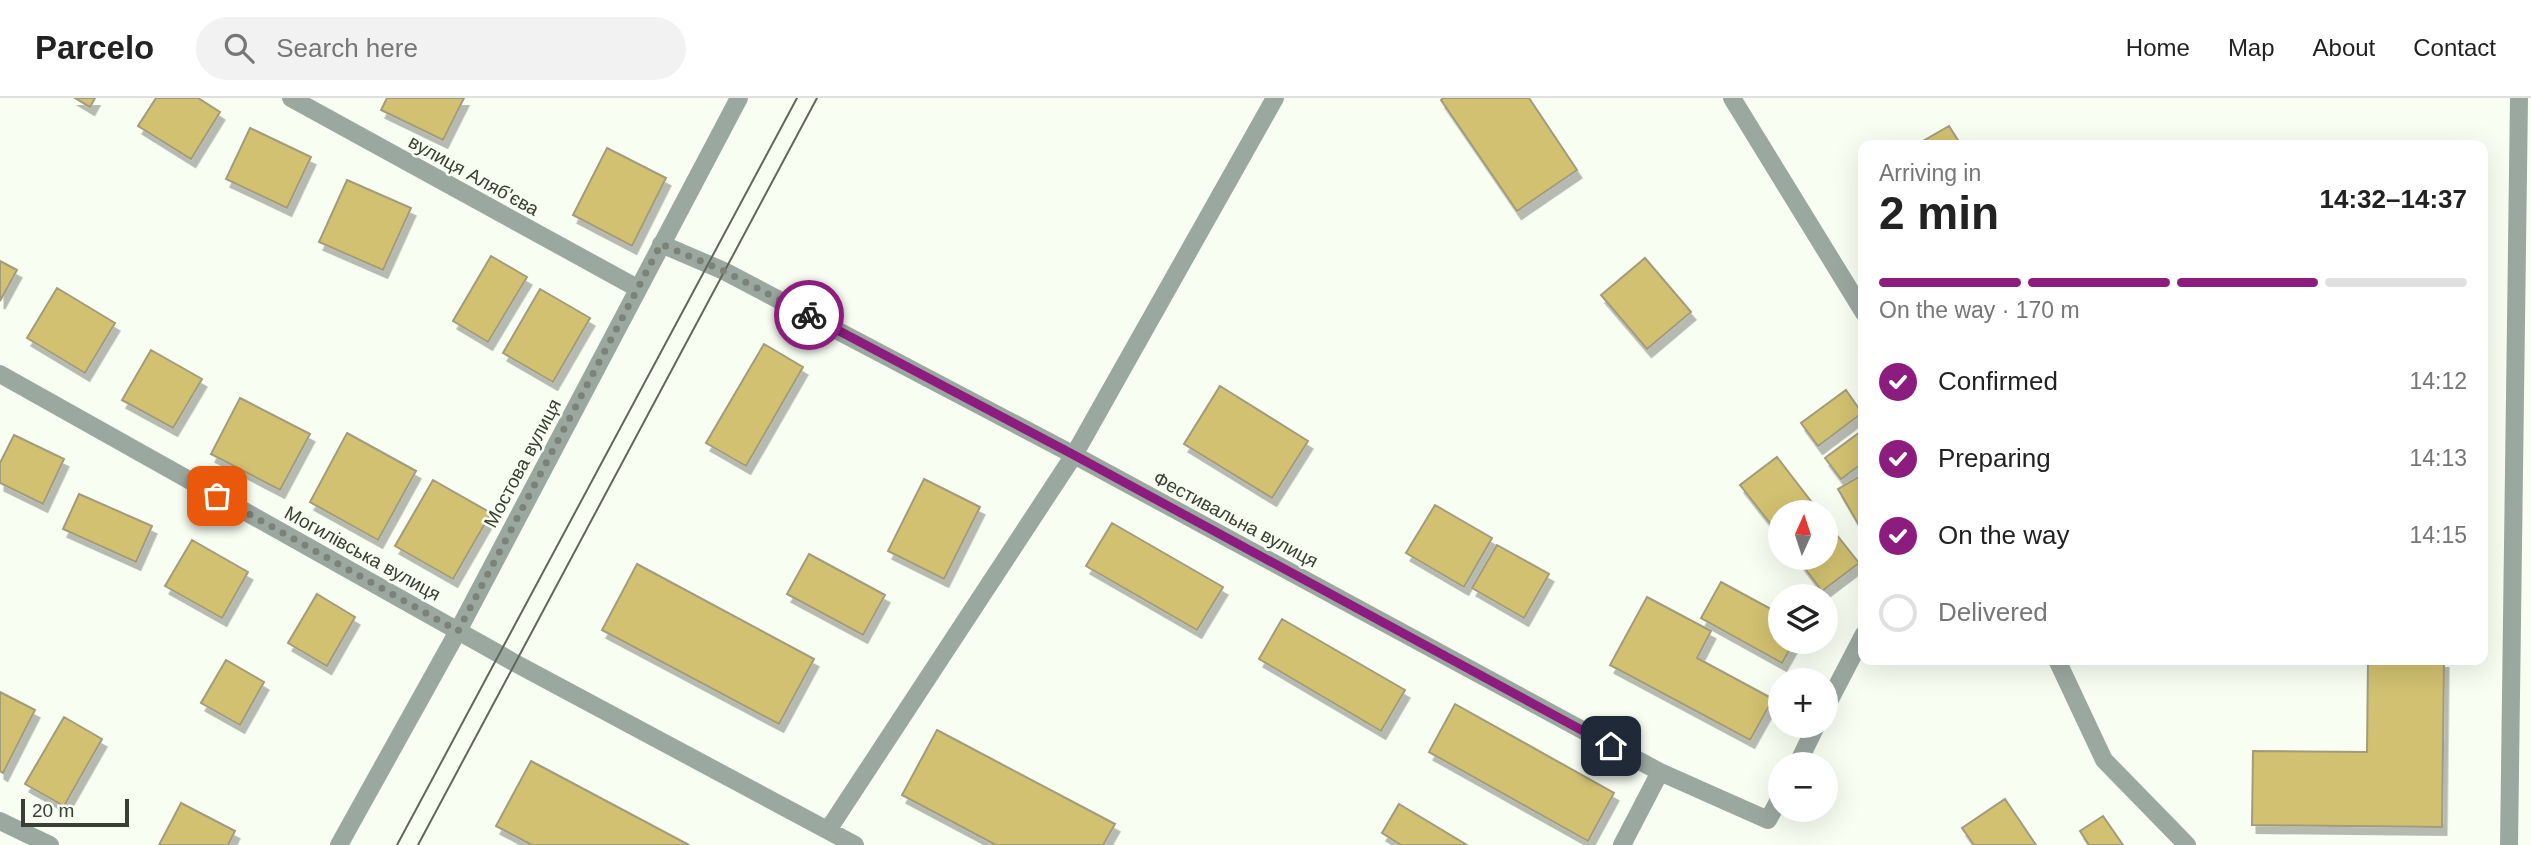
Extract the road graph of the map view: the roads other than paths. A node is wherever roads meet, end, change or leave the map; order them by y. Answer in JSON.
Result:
{"nodes":[{"id":1,"x":291,"y":98,"type":"edge"},
{"id":2,"x":739,"y":98,"type":"edge"},
{"id":3,"x":1275,"y":98,"type":"edge"},
{"id":4,"x":1732,"y":98,"type":"edge"},
{"id":5,"x":2519,"y":98,"type":"edge"},
{"id":6,"x":661,"y":244,"type":"junction"},
{"id":7,"x":638,"y":288,"type":"junction"},
{"id":8,"x":1858,"y":303,"type":"edge"},
{"id":9,"x":0,"y":374,"type":"edge"},
{"id":10,"x":1074,"y":455,"type":"junction"},
{"id":11,"x":458,"y":631,"type":"junction"},
{"id":12,"x":1858,"y":646,"type":"edge"},
{"id":13,"x":2059,"y":665,"type":"edge"},
{"id":14,"x":1838,"y":684,"type":"edge"},
{"id":15,"x":1660,"y":772,"type":"junction"},
{"id":16,"x":1768,"y":820,"type":"edge"},
{"id":17,"x":0,"y":821,"type":"edge"},
{"id":18,"x":828,"y":831,"type":"junction"},
{"id":19,"x":50,"y":845,"type":"edge"},
{"id":20,"x":339,"y":845,"type":"edge"},
{"id":21,"x":855,"y":845,"type":"edge"},
{"id":22,"x":1622,"y":845,"type":"edge"},
{"id":23,"x":2188,"y":845,"type":"edge"},
{"id":24,"x":2509,"y":845,"type":"edge"}],
"edges":[{"from":1,"to":7,"type":"street","name":"вулиця Аляб'єва"},
{"from":2,"to":6,"type":"street","name":"Мостова вулиця"},
{"from":3,"to":10,"type":"street"},
{"from":4,"to":8,"type":"street"},
{"from":5,"to":24,"type":"street"},
{"from":6,"to":7,"type":"street","name":"Мостова вулиця"},
{"from":6,"to":10,"type":"street","name":"Фестивальна вулиця"},
{"from":7,"to":11,"type":"street","name":"Мостова вулиця"},
{"from":9,"to":11,"type":"street","name":"Могилівська вулиця"},
{"from":10,"to":15,"type":"street","name":"Фестивальна вулиця"},
{"from":10,"to":18,"type":"street"},
{"from":11,"to":18,"type":"street","name":"Могилівська вулиця"},
{"from":11,"to":20,"type":"street","name":"Мостова вулиця"},
{"from":12,"to":14,"type":"street"},
{"from":13,"to":23,"type":"street"},
{"from":15,"to":16,"type":"street","name":"Фестивальна вулиця"},
{"from":15,"to":22,"type":"street"},
{"from":17,"to":19,"type":"street"},
{"from":18,"to":21,"type":"street","name":"Могилівська вулиця"}]}
